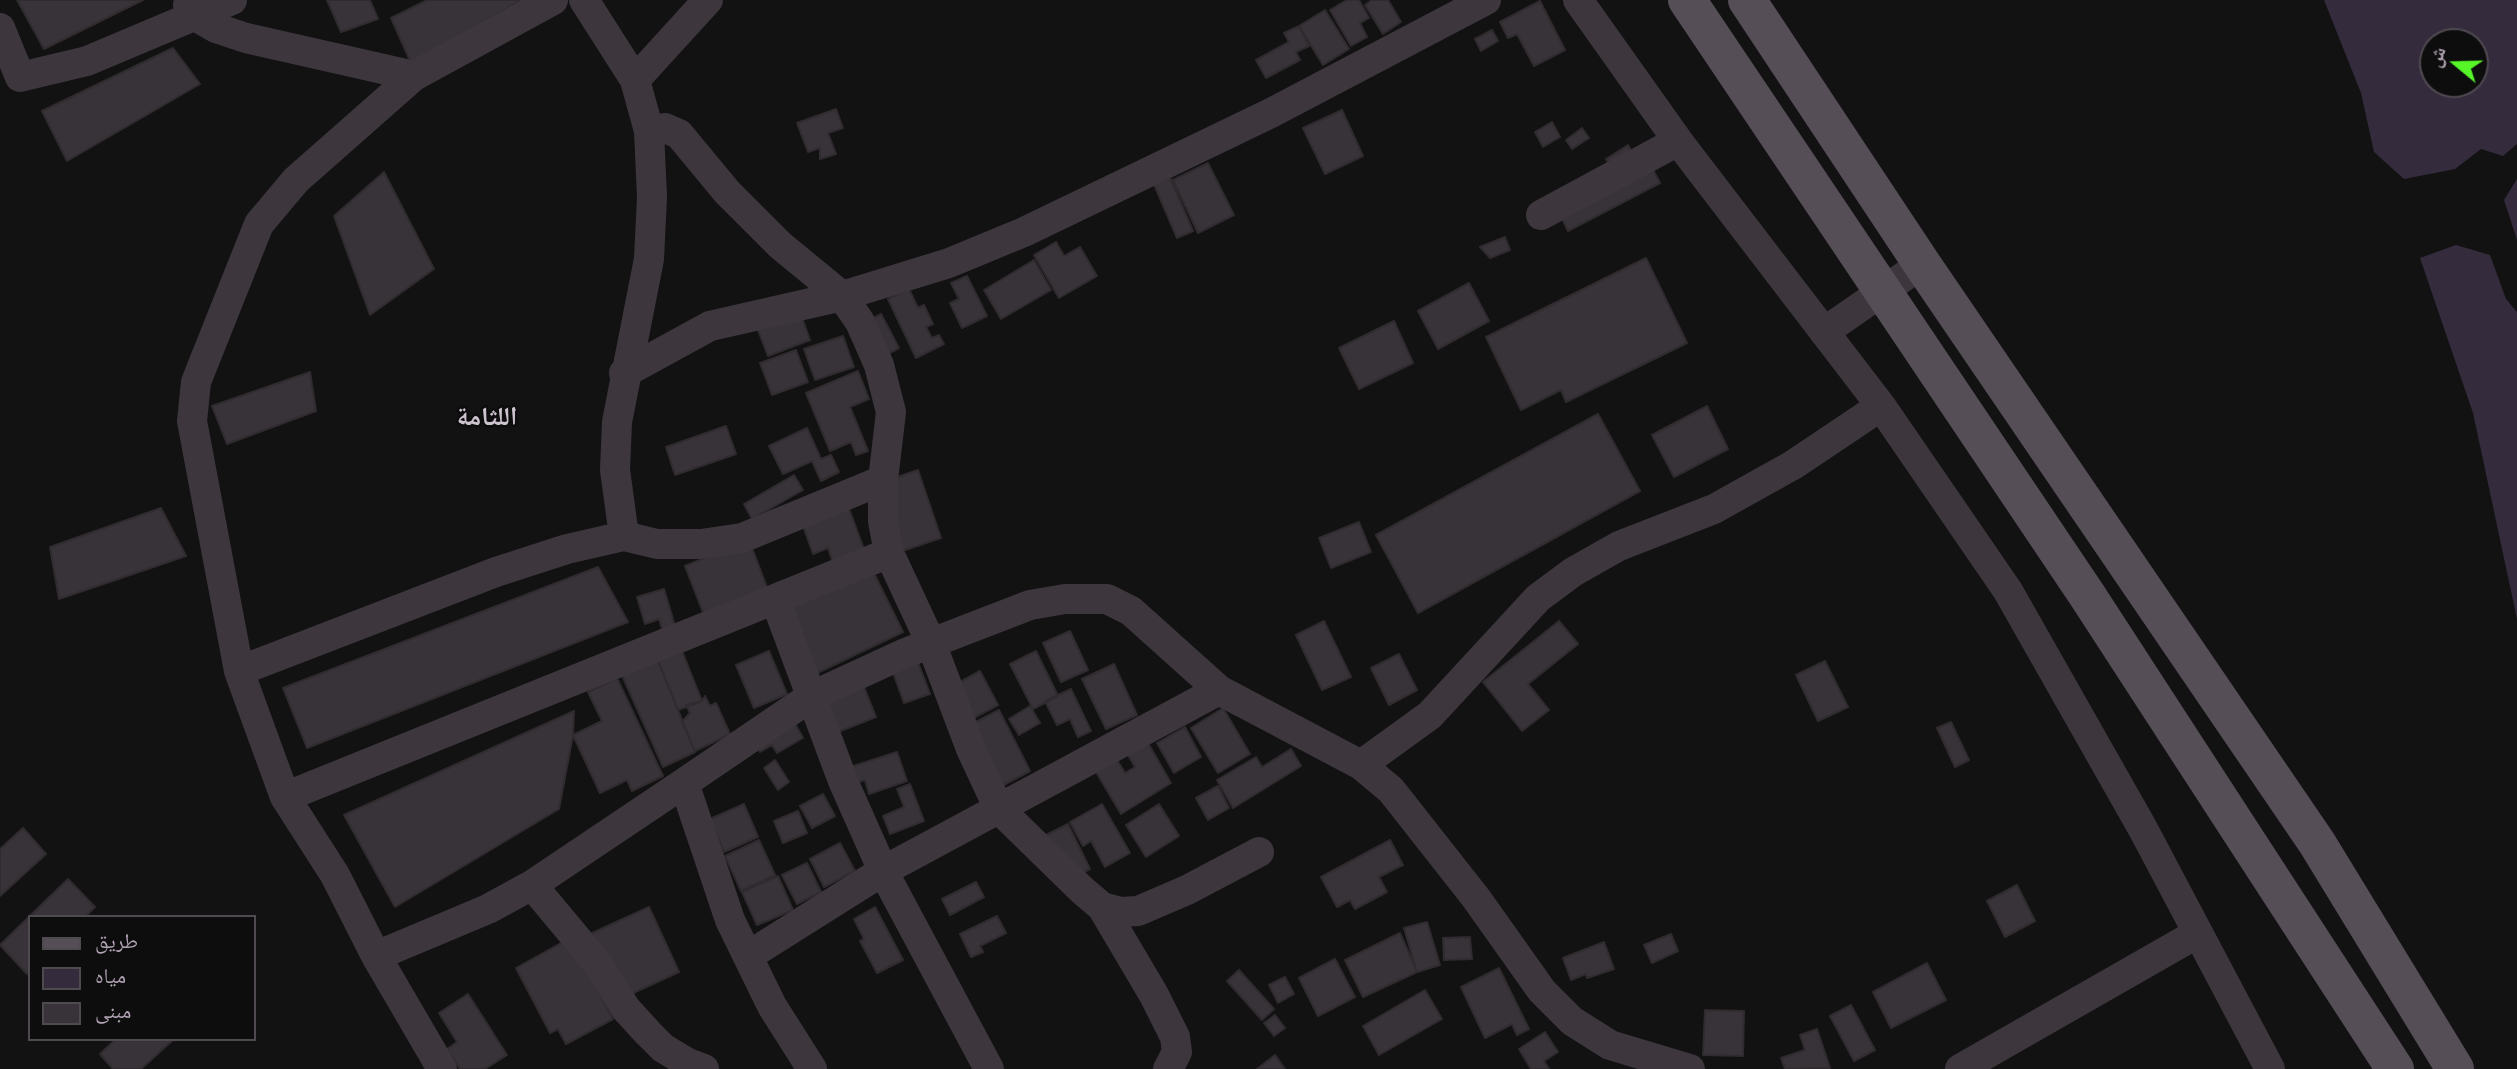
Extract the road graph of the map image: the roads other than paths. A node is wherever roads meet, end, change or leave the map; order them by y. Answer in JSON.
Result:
{"nodes":[{"id":1,"x":232,"y":0,"type":"edge"},
{"id":2,"x":553,"y":0,"type":"edge"},
{"id":3,"x":584,"y":0,"type":"edge"},
{"id":4,"x":708,"y":0,"type":"edge"},
{"id":5,"x":1486,"y":0,"type":"edge"},
{"id":6,"x":1578,"y":0,"type":"edge"},
{"id":7,"x":1687,"y":0,"type":"edge"},
{"id":8,"x":1747,"y":0,"type":"edge"},
{"id":9,"x":190,"y":8,"type":"edge"},
{"id":10,"x":0,"y":28,"type":"edge"},
{"id":11,"x":414,"y":76,"type":"junction"},
{"id":12,"x":10,"y":80,"type":"edge"},
{"id":13,"x":635,"y":80,"type":"junction"},
{"id":14,"x":649,"y":131,"type":"junction"},
{"id":15,"x":1678,"y":141,"type":"junction"},
{"id":16,"x":1541,"y":215,"type":"dead end"},
{"id":17,"x":1922,"y":264,"type":"junction"},
{"id":18,"x":1884,"y":293,"type":"junction"},
{"id":19,"x":842,"y":296,"type":"junction"},
{"id":20,"x":1824,"y":332,"type":"junction"},
{"id":21,"x":624,"y":373,"type":"junction"},
{"id":22,"x":1881,"y":406,"type":"junction"},
{"id":23,"x":883,"y":480,"type":"junction"},
{"id":24,"x":624,"y":536,"type":"junction"},
{"id":25,"x":889,"y":553,"type":"junction"},
{"id":26,"x":775,"y":598,"type":"junction"},
{"id":27,"x":931,"y":643,"type":"junction"},
{"id":28,"x":239,"y":671,"type":"junction"},
{"id":29,"x":1219,"y":690,"type":"junction"},
{"id":30,"x":811,"y":696,"type":"junction"},
{"id":31,"x":1361,"y":765,"type":"junction"},
{"id":32,"x":684,"y":783,"type":"junction"},
{"id":33,"x":285,"y":797,"type":"junction"},
{"id":34,"x":999,"y":809,"type":"junction"},
{"id":35,"x":1259,"y":852,"type":"dead end"},
{"id":36,"x":883,"y":871,"type":"junction"},
{"id":37,"x":532,"y":885,"type":"junction"},
{"id":38,"x":1102,"y":907,"type":"junction"},
{"id":39,"x":2198,"y":933,"type":"junction"},
{"id":40,"x":376,"y":956,"type":"junction"},
{"id":41,"x":748,"y":956,"type":"junction"},
{"id":42,"x":2447,"y":1057,"type":"edge"},
{"id":43,"x":442,"y":1069,"type":"edge"},
{"id":44,"x":704,"y":1069,"type":"edge"},
{"id":45,"x":812,"y":1069,"type":"edge"},
{"id":46,"x":989,"y":1069,"type":"edge"},
{"id":47,"x":1168,"y":1069,"type":"edge"},
{"id":48,"x":1690,"y":1069,"type":"edge"},
{"id":49,"x":1960,"y":1069,"type":"edge"},
{"id":50,"x":2270,"y":1069,"type":"edge"},
{"id":51,"x":2395,"y":1069,"type":"edge"}],
"edges":[{"from":1,"to":9,"type":"street"},
{"from":2,"to":11,"type":"street"},
{"from":3,"to":13,"type":"street"},
{"from":4,"to":13,"type":"street"},
{"from":5,"to":19,"type":"street"},
{"from":6,"to":15,"type":"street"},
{"from":7,"to":18,"type":"main road"},
{"from":8,"to":17,"type":"main road"},
{"from":9,"to":11,"type":"street"},
{"from":9,"to":12,"type":"street"},
{"from":10,"to":12,"type":"street"},
{"from":11,"to":28,"type":"street"},
{"from":13,"to":14,"type":"street"},
{"from":14,"to":19,"type":"street"},
{"from":14,"to":21,"type":"street"},
{"from":15,"to":16,"type":"street"},
{"from":15,"to":20,"type":"street"},
{"from":17,"to":18,"type":"street"},
{"from":17,"to":42,"type":"main road"},
{"from":18,"to":20,"type":"street"},
{"from":18,"to":51,"type":"main road"},
{"from":19,"to":21,"type":"street"},
{"from":19,"to":23,"type":"street"},
{"from":20,"to":22,"type":"street"},
{"from":21,"to":24,"type":"street"},
{"from":22,"to":31,"type":"street"},
{"from":22,"to":39,"type":"street"},
{"from":23,"to":24,"type":"street"},
{"from":23,"to":25,"type":"street"},
{"from":24,"to":28,"type":"street"},
{"from":25,"to":26,"type":"street"},
{"from":25,"to":27,"type":"street"},
{"from":26,"to":30,"type":"street"},
{"from":26,"to":33,"type":"street"},
{"from":27,"to":29,"type":"street"},
{"from":27,"to":30,"type":"street"},
{"from":27,"to":34,"type":"street"},
{"from":28,"to":33,"type":"street"},
{"from":29,"to":31,"type":"street"},
{"from":29,"to":34,"type":"street"},
{"from":30,"to":32,"type":"street"},
{"from":30,"to":36,"type":"street"},
{"from":31,"to":48,"type":"street"},
{"from":32,"to":37,"type":"street"},
{"from":32,"to":41,"type":"street"},
{"from":33,"to":40,"type":"street"},
{"from":34,"to":36,"type":"street"},
{"from":34,"to":38,"type":"street"},
{"from":35,"to":38,"type":"street"},
{"from":36,"to":41,"type":"street"},
{"from":36,"to":46,"type":"street"},
{"from":37,"to":40,"type":"street"},
{"from":37,"to":44,"type":"street"},
{"from":38,"to":47,"type":"street"},
{"from":39,"to":49,"type":"street"},
{"from":39,"to":50,"type":"street"},
{"from":40,"to":43,"type":"street"},
{"from":41,"to":45,"type":"street"}]}
